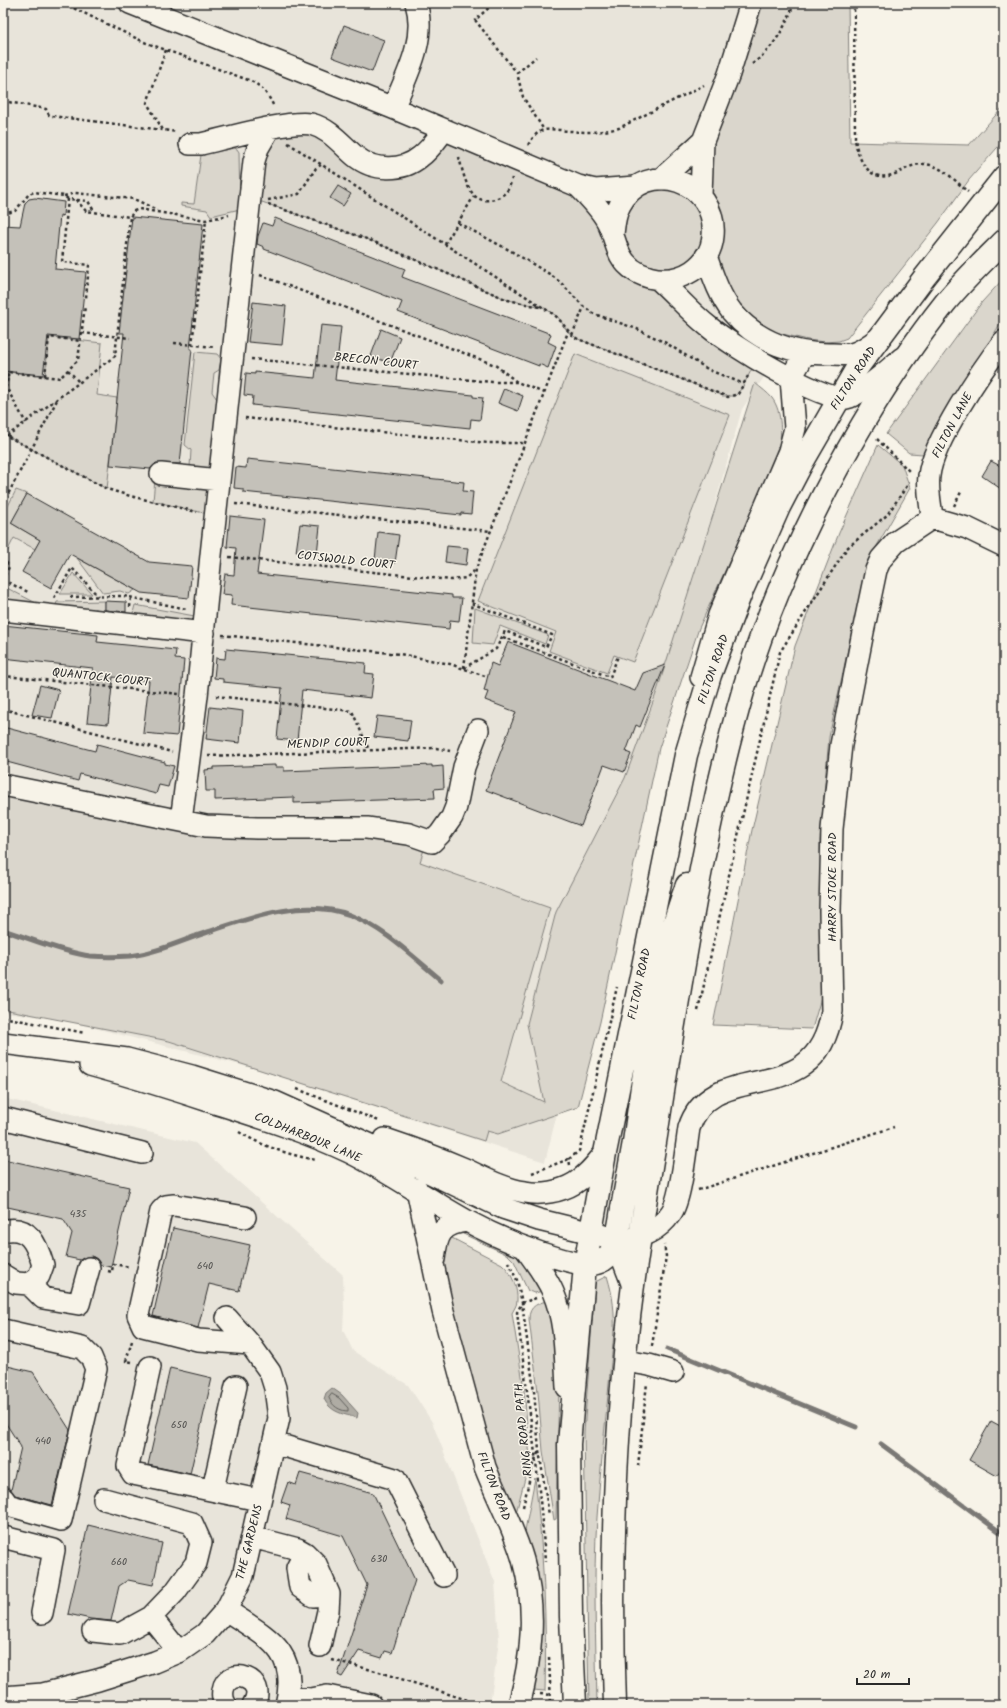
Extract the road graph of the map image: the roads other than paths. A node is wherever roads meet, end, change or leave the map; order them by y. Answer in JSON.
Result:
{"nodes":[{"id":1,"x":130,"y":3,"type":"edge"},
{"id":2,"x":416,"y":3,"type":"edge"},
{"id":3,"x":751,"y":3,"type":"edge"},
{"id":4,"x":393,"y":108,"type":"junction"},
{"id":5,"x":278,"y":130,"type":"junction"},
{"id":6,"x":449,"y":132,"type":"junction"},
{"id":7,"x":186,"y":138,"type":"road end"},
{"id":8,"x":703,"y":141,"type":"junction"},
{"id":9,"x":1004,"y":177,"type":"edge"},
{"id":10,"x":662,"y":179,"type":"junction"},
{"id":11,"x":578,"y":186,"type":"junction"},
{"id":12,"x":636,"y":187,"type":"junction"},
{"id":13,"x":701,"y":195,"type":"junction"},
{"id":14,"x":613,"y":234,"type":"junction"},
{"id":15,"x":1004,"y":241,"type":"edge"},
{"id":16,"x":706,"y":256,"type":"junction"},
{"id":17,"x":658,"y":280,"type":"junction"},
{"id":18,"x":878,"y":339,"type":"junction"},
{"id":19,"x":1004,"y":341,"type":"edge"},
{"id":20,"x":805,"y":353,"type":"junction"},
{"id":21,"x":905,"y":356,"type":"junction"},
{"id":22,"x":791,"y":378,"type":"junction"},
{"id":23,"x":839,"y":398,"type":"junction"},
{"id":24,"x":161,"y":474,"type":"dead end"},
{"id":25,"x":219,"y":480,"type":"junction"},
{"id":26,"x":932,"y":518,"type":"junction"},
{"id":27,"x":1004,"y":546,"type":"edge"},
{"id":28,"x":3,"y":610,"type":"edge"},
{"id":29,"x":204,"y":633,"type":"junction"},
{"id":30,"x":478,"y":730,"type":"dead end"},
{"id":31,"x":686,"y":755,"type":"junction"},
{"id":32,"x":3,"y":785,"type":"edge"},
{"id":33,"x":181,"y":821,"type":"junction"},
{"id":34,"x":708,"y":830,"type":"junction"},
{"id":35,"x":9,"y":1044,"type":"edge"},
{"id":36,"x":275,"y":1102,"type":"junction"},
{"id":37,"x":3,"y":1118,"type":"edge"},
{"id":38,"x":142,"y":1153,"type":"dead end"},
{"id":39,"x":605,"y":1153,"type":"junction"},
{"id":40,"x":417,"y":1189,"type":"junction"},
{"id":41,"x":245,"y":1217,"type":"dead end"},
{"id":42,"x":467,"y":1221,"type":"junction"},
{"id":43,"x":3,"y":1231,"type":"edge"},
{"id":44,"x":590,"y":1232,"type":"junction"},
{"id":45,"x":640,"y":1237,"type":"junction"},
{"id":46,"x":614,"y":1242,"type":"junction"},
{"id":47,"x":524,"y":1248,"type":"junction"},
{"id":48,"x":585,"y":1265,"type":"junction"},
{"id":49,"x":89,"y":1268,"type":"dead end"},
{"id":50,"x":433,"y":1268,"type":"junction"},
{"id":51,"x":3,"y":1275,"type":"edge"},
{"id":52,"x":29,"y":1284,"type":"junction"},
{"id":53,"x":632,"y":1286,"type":"junction"},
{"id":54,"x":227,"y":1318,"type":"dead end"},
{"id":55,"x":3,"y":1330,"type":"edge"},
{"id":56,"x":250,"y":1344,"type":"junction"},
{"id":57,"x":625,"y":1361,"type":"junction"},
{"id":58,"x":150,"y":1368,"type":"dead end"},
{"id":59,"x":673,"y":1372,"type":"dead end"},
{"id":60,"x":236,"y":1386,"type":"dead end"},
{"id":61,"x":274,"y":1442,"type":"junction"},
{"id":62,"x":569,"y":1444,"type":"junction"},
{"id":63,"x":213,"y":1489,"type":"junction"},
{"id":64,"x":3,"y":1498,"type":"edge"},
{"id":65,"x":104,"y":1500,"type":"dead end"},
{"id":66,"x":259,"y":1500,"type":"junction"},
{"id":67,"x":3,"y":1537,"type":"edge"},
{"id":68,"x":252,"y":1537,"type":"junction"},
{"id":69,"x":444,"y":1576,"type":"dead end"},
{"id":70,"x":226,"y":1610,"type":"junction"},
{"id":71,"x":42,"y":1612,"type":"dead end"},
{"id":72,"x":151,"y":1617,"type":"junction"},
{"id":73,"x":93,"y":1631,"type":"dead end"},
{"id":74,"x":179,"y":1652,"type":"junction"},
{"id":75,"x":324,"y":1652,"type":"road end"},
{"id":76,"x":3,"y":1697,"type":"edge"},
{"id":77,"x":287,"y":1701,"type":"edge"},
{"id":78,"x":361,"y":1704,"type":"edge"},
{"id":79,"x":226,"y":1705,"type":"edge"},
{"id":80,"x":255,"y":1705,"type":"edge"},
{"id":81,"x":518,"y":1705,"type":"edge"},
{"id":82,"x":574,"y":1705,"type":"edge"},
{"id":83,"x":615,"y":1705,"type":"edge"}],
"edges":[{"from":1,"to":4,"type":"street"},
{"from":2,"to":4,"type":"street"},
{"from":3,"to":8,"type":"street"},
{"from":4,"to":6,"type":"street"},
{"from":5,"to":6,"type":"street"},
{"from":5,"to":7,"type":"street"},
{"from":5,"to":25,"type":"street"},
{"from":6,"to":11,"type":"street"},
{"from":8,"to":10,"type":"street"},
{"from":8,"to":13,"type":"street"},
{"from":9,"to":18,"type":"main road","name":"FILTON ROAD"},
{"from":10,"to":12,"type":"street"},
{"from":10,"to":13,"type":"street"},
{"from":11,"to":12,"type":"street"},
{"from":11,"to":14,"type":"street"},
{"from":12,"to":14,"type":"street"},
{"from":13,"to":16,"type":"street"},
{"from":14,"to":17,"type":"street"},
{"from":15,"to":21,"type":"main road"},
{"from":16,"to":17,"type":"street"},
{"from":16,"to":20,"type":"street"},
{"from":17,"to":22,"type":"street"},
{"from":18,"to":20,"type":"street"},
{"from":18,"to":23,"type":"main road","name":"FILTON ROAD"},
{"from":19,"to":26,"type":"street","name":"FILTON LANE"},
{"from":20,"to":22,"type":"street"},
{"from":21,"to":23,"type":"street"},
{"from":21,"to":34,"type":"main road"},
{"from":22,"to":23,"type":"street"},
{"from":22,"to":31,"type":"street"},
{"from":23,"to":31,"type":"main road","name":"FILTON ROAD"},
{"from":24,"to":25,"type":"street"},
{"from":25,"to":29,"type":"street"},
{"from":26,"to":27,"type":"street"},
{"from":26,"to":45,"type":"street","name":"HARRY STOKE ROAD"},
{"from":28,"to":29,"type":"street"},
{"from":29,"to":33,"type":"street"},
{"from":30,"to":33,"type":"street"},
{"from":31,"to":39,"type":"main road","name":"FILTON ROAD"},
{"from":32,"to":33,"type":"street"},
{"from":34,"to":45,"type":"main road"},
{"from":34,"to":46,"type":"main road"},
{"from":35,"to":36,"type":"street","name":"COLDHARBOUR LANE"},
{"from":35,"to":40,"type":"street","name":"COLDHARBOUR LANE"},
{"from":36,"to":39,"type":"street"},
{"from":36,"to":44,"type":"street","name":"COLDHARBOUR LANE"},
{"from":37,"to":38,"type":"street"},
{"from":39,"to":44,"type":"main road","name":"FILTON ROAD"},
{"from":40,"to":42,"type":"street","name":"COLDHARBOUR LANE"},
{"from":40,"to":50,"type":"street","name":"FILTON ROAD"},
{"from":41,"to":56,"type":"street"},
{"from":42,"to":47,"type":"street","name":"COLDHARBOUR LANE"},
{"from":42,"to":50,"type":"street","name":"FILTON ROAD"},
{"from":43,"to":52,"type":"street"},
{"from":44,"to":46,"type":"street","name":"COLDHARBOUR LANE"},
{"from":44,"to":48,"type":"main road","name":"FILTON ROAD"},
{"from":45,"to":46,"type":"street","name":"HARRY STOKE ROAD"},
{"from":45,"to":53,"type":"main road"},
{"from":46,"to":48,"type":"main road"},
{"from":46,"to":53,"type":"street"},
{"from":47,"to":48,"type":"street","name":"COLDHARBOUR LANE"},
{"from":47,"to":62,"type":"street"},
{"from":48,"to":62,"type":"main road","name":"FILTON ROAD"},
{"from":49,"to":52,"type":"street"},
{"from":50,"to":81,"type":"street","name":"FILTON ROAD"},
{"from":51,"to":52,"type":"street"},
{"from":53,"to":57,"type":"main road"},
{"from":54,"to":56,"type":"street","name":"THE GARDENS"},
{"from":55,"to":64,"type":"street"},
{"from":56,"to":61,"type":"street","name":"THE GARDENS"},
{"from":57,"to":59,"type":"street"},
{"from":57,"to":83,"type":"main road"},
{"from":58,"to":63,"type":"street"},
{"from":60,"to":63,"type":"street"},
{"from":61,"to":66,"type":"street","name":"THE GARDENS"},
{"from":61,"to":69,"type":"street"},
{"from":62,"to":82,"type":"main road","name":"FILTON ROAD"},
{"from":63,"to":66,"type":"street"},
{"from":65,"to":72,"type":"street"},
{"from":66,"to":68,"type":"street","name":"THE GARDENS"},
{"from":67,"to":71,"type":"street"},
{"from":68,"to":70,"type":"street","name":"THE GARDENS"},
{"from":68,"to":75,"type":"street"},
{"from":70,"to":74,"type":"street","name":"THE GARDENS"},
{"from":70,"to":77,"type":"street"},
{"from":72,"to":73,"type":"street"},
{"from":72,"to":74,"type":"street"},
{"from":74,"to":76,"type":"street","name":"THE GARDENS"},
{"from":77,"to":78,"type":"street"},
{"from":79,"to":80,"type":"street"}]}
